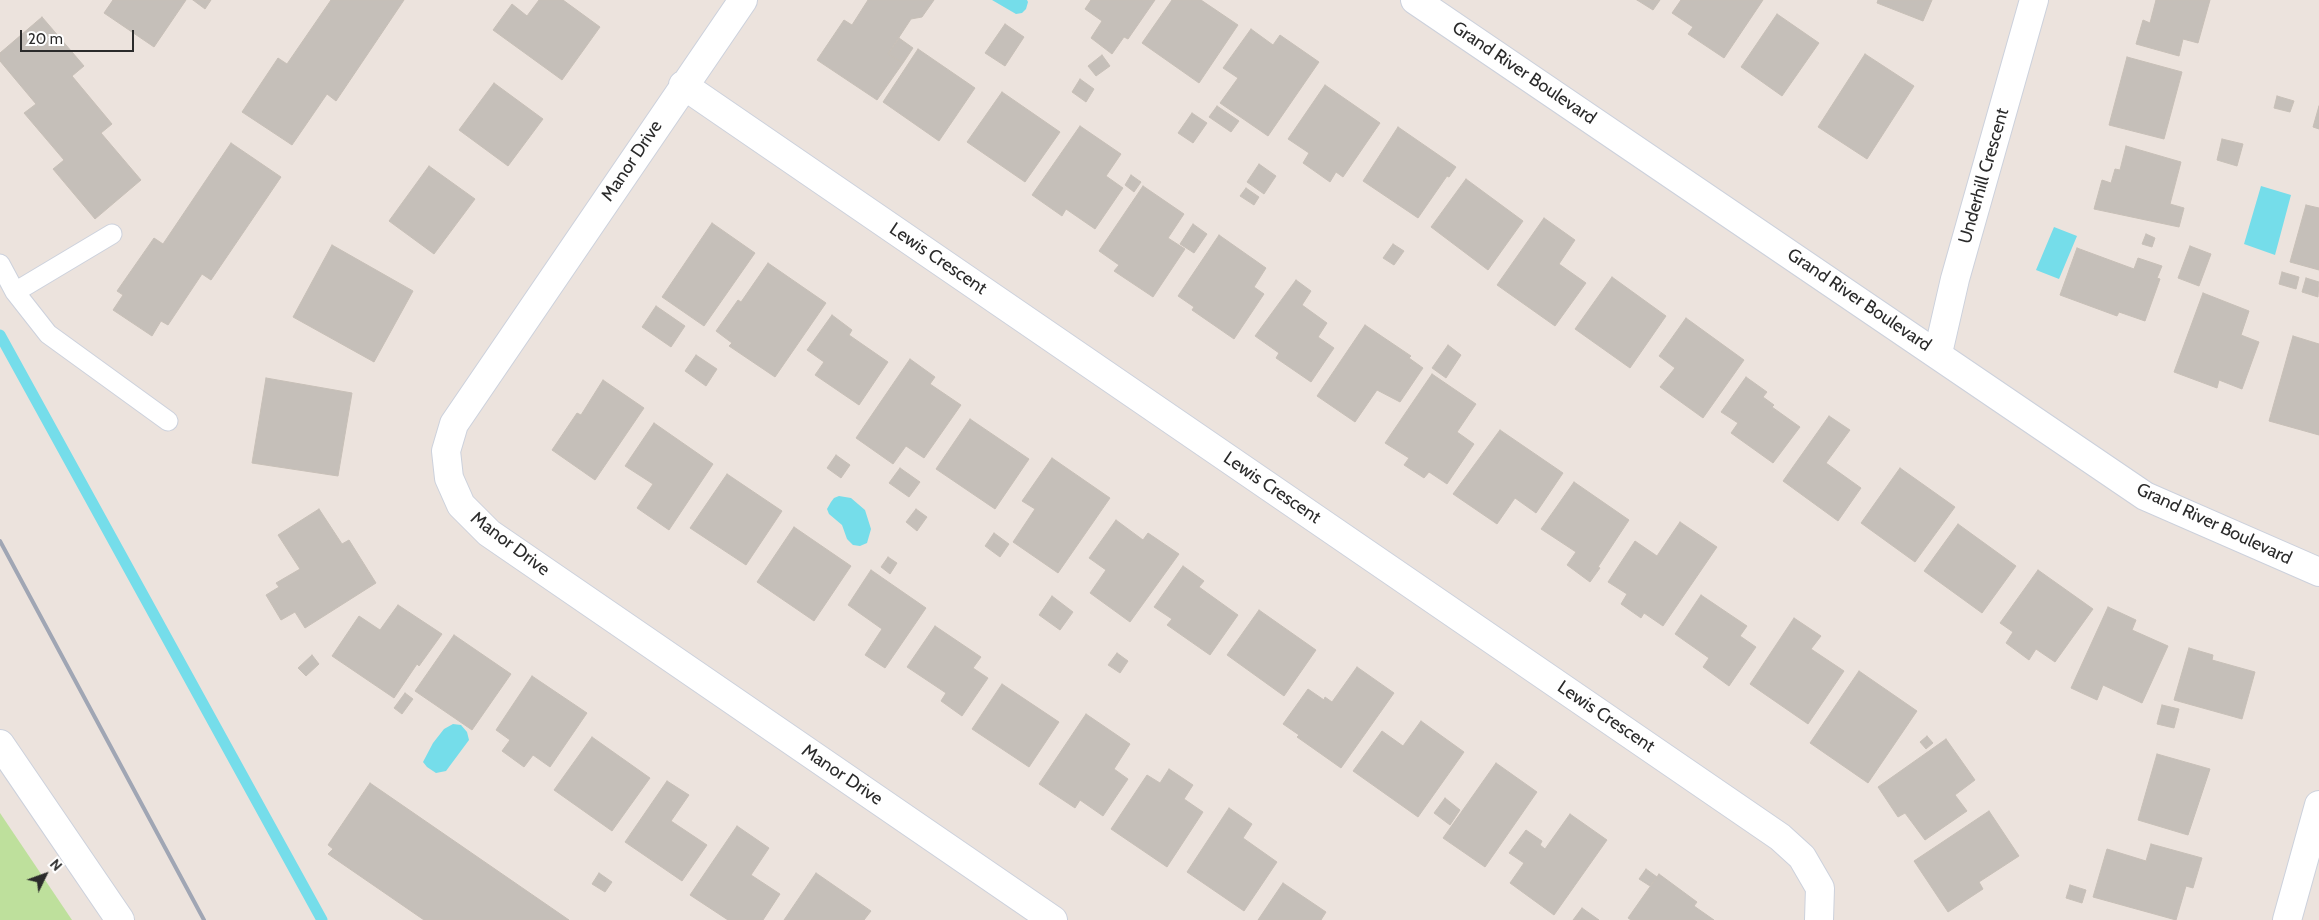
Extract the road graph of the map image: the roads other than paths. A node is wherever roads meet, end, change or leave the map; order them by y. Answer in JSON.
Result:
{"nodes":[{"id":1,"x":743,"y":0,"type":"edge"},
{"id":2,"x":1415,"y":0,"type":"edge"},
{"id":3,"x":2034,"y":0,"type":"edge"},
{"id":4,"x":683,"y":85,"type":"junction"},
{"id":5,"x":112,"y":234,"type":"dead end"},
{"id":6,"x":0,"y":264,"type":"edge"},
{"id":7,"x":15,"y":292,"type":"junction"},
{"id":8,"x":1938,"y":354,"type":"junction"},
{"id":9,"x":168,"y":421,"type":"dead end"},
{"id":10,"x":2319,"y":572,"type":"edge"},
{"id":11,"x":0,"y":744,"type":"edge"},
{"id":12,"x":2319,"y":805,"type":"edge"},
{"id":13,"x":120,"y":920,"type":"edge"},
{"id":14,"x":1053,"y":920,"type":"edge"},
{"id":15,"x":1820,"y":920,"type":"edge"},
{"id":16,"x":2287,"y":920,"type":"edge"}],
"edges":[{"from":1,"to":4,"type":"street","name":"Manor Drive"},
{"from":2,"to":8,"type":"street","name":"Grand River Boulevard"},
{"from":3,"to":8,"type":"street","name":"Underhill Crescent"},
{"from":4,"to":14,"type":"street","name":"Manor Drive"},
{"from":4,"to":15,"type":"street","name":"Lewis Crescent"},
{"from":5,"to":7,"type":"lane"},
{"from":6,"to":7,"type":"lane"},
{"from":7,"to":9,"type":"lane"},
{"from":8,"to":10,"type":"street","name":"Grand River Boulevard"},
{"from":11,"to":13,"type":"street"},
{"from":12,"to":16,"type":"street"}]}
